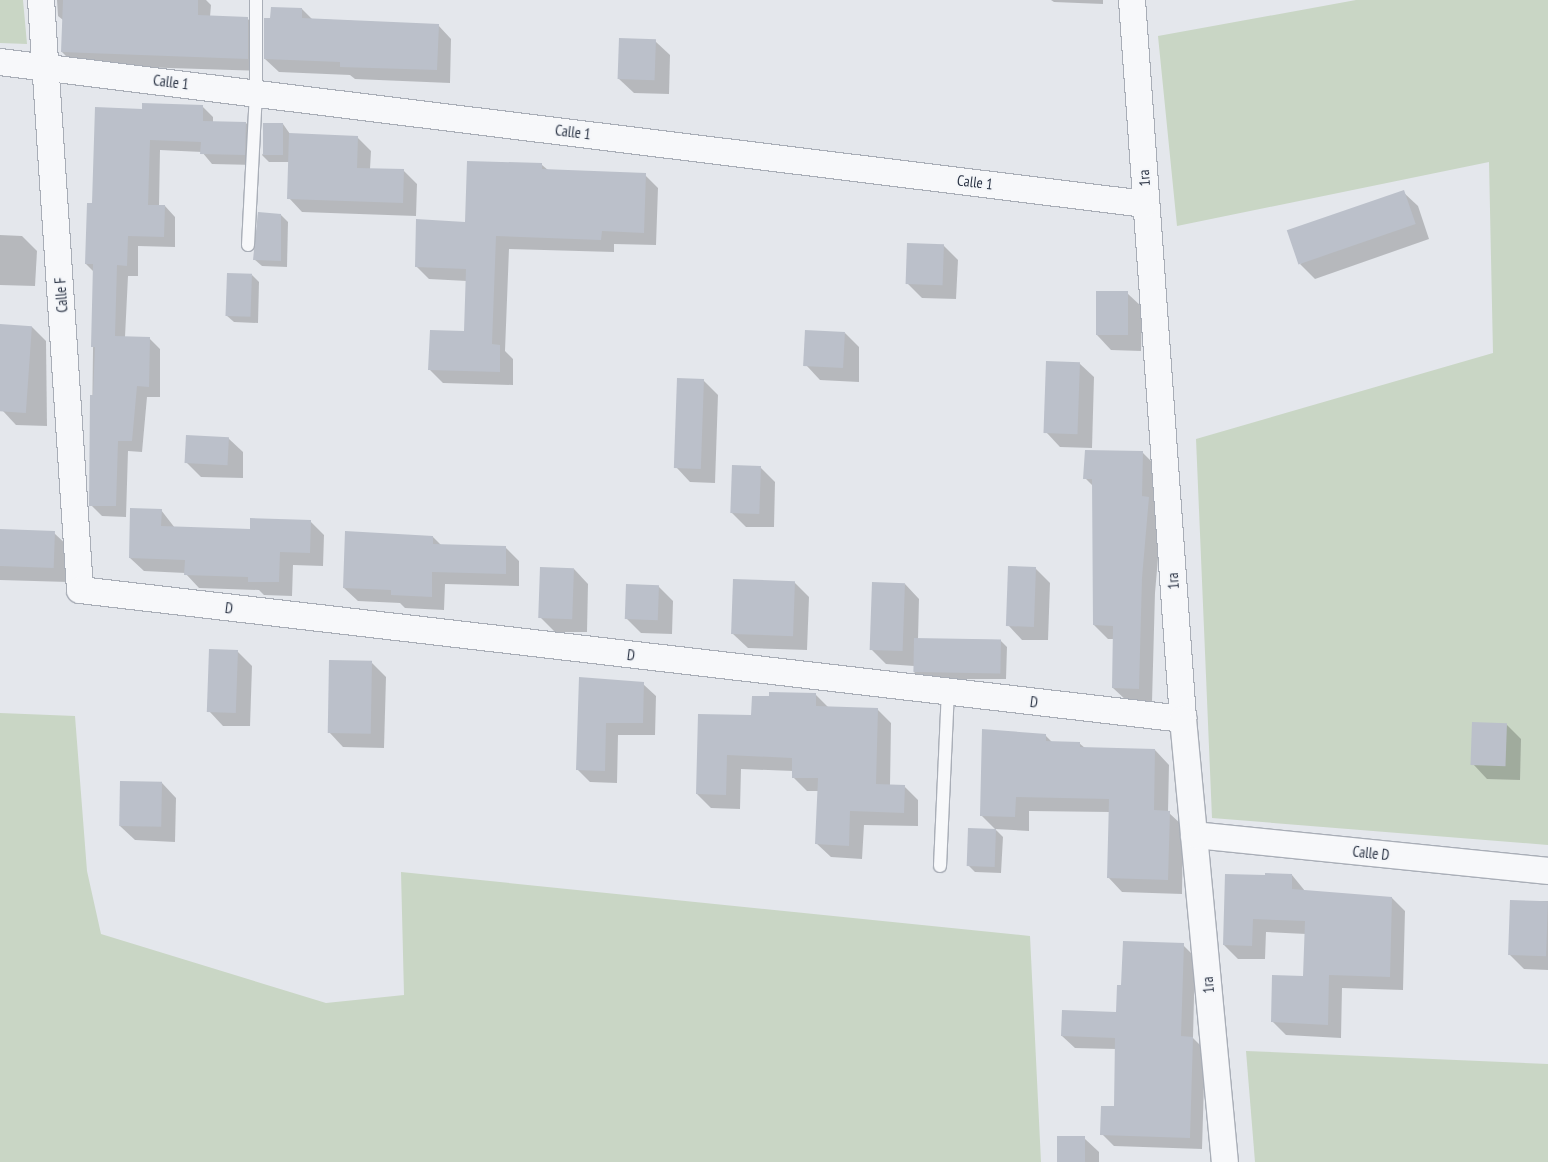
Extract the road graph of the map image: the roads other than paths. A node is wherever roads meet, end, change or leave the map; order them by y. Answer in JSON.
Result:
{"nodes":[{"id":1,"x":41,"y":0,"type":"edge"},
{"id":2,"x":256,"y":0,"type":"edge"},
{"id":3,"x":1132,"y":0,"type":"edge"},
{"id":4,"x":0,"y":62,"type":"edge"},
{"id":5,"x":46,"y":66,"type":"junction"},
{"id":6,"x":256,"y":93,"type":"junction"},
{"id":7,"x":1145,"y":204,"type":"junction"},
{"id":8,"x":248,"y":245,"type":"dead end"},
{"id":9,"x":80,"y":590,"type":"joint"},
{"id":10,"x":948,"y":692,"type":"junction"},
{"id":11,"x":1183,"y":719,"type":"junction"},
{"id":12,"x":1194,"y":835,"type":"junction"},
{"id":13,"x":940,"y":866,"type":"dead end"},
{"id":14,"x":1548,"y":871,"type":"edge"},
{"id":15,"x":1225,"y":1162,"type":"edge"}],
"edges":[{"from":1,"to":5,"type":"street","name":"Calle F"},
{"from":2,"to":6,"type":"lane"},
{"from":3,"to":7,"type":"street","name":"1ra"},
{"from":4,"to":5,"type":"street","name":"Calle 1"},
{"from":5,"to":6,"type":"street","name":"Calle 1"},
{"from":5,"to":9,"type":"street","name":"Calle F"},
{"from":6,"to":7,"type":"street","name":"Calle 1"},
{"from":6,"to":8,"type":"lane"},
{"from":7,"to":11,"type":"street","name":"1ra"},
{"from":9,"to":10,"type":"street","name":"D"},
{"from":10,"to":11,"type":"street","name":"D"},
{"from":10,"to":13,"type":"lane"},
{"from":11,"to":12,"type":"street","name":"1ra"},
{"from":12,"to":14,"type":"street","name":"Calle D"},
{"from":12,"to":15,"type":"street","name":"1ra"}]}
